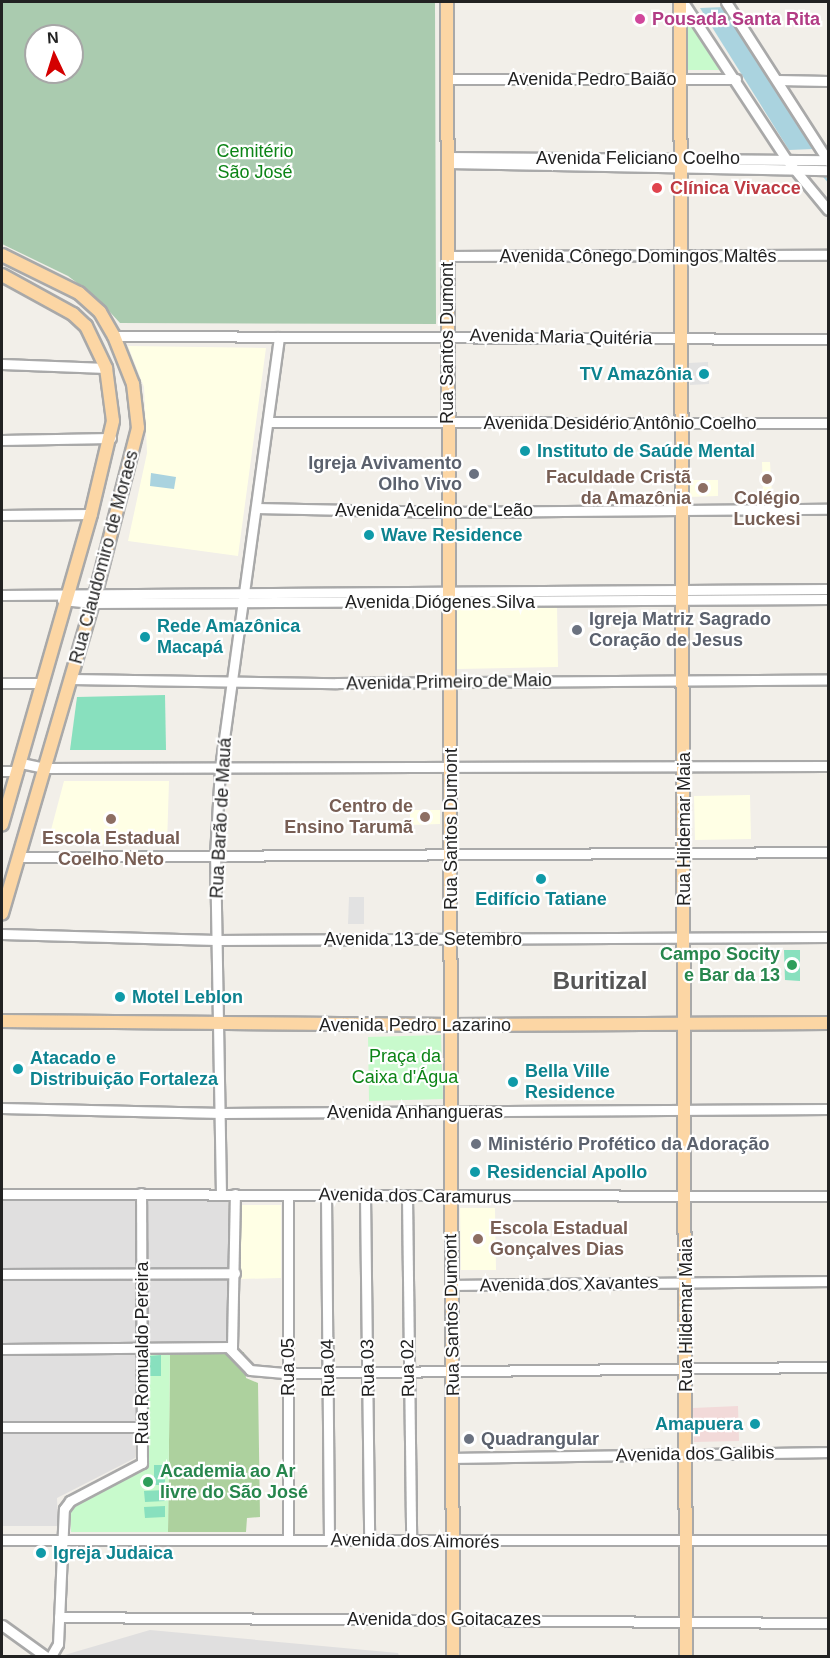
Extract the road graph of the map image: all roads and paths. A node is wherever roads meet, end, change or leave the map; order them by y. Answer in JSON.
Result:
{"nodes":[{"id":1,"x":447,"y":2,"type":"edge"},
{"id":2,"x":682,"y":2,"type":"edge"},
{"id":3,"x":726,"y":2,"type":"edge"},
{"id":4,"x":448,"y":79,"type":"junction"},
{"id":5,"x":681,"y":79,"type":"junction"},
{"id":6,"x":736,"y":79,"type":"junction"},
{"id":7,"x":777,"y":80,"type":"junction"},
{"id":8,"x":828,"y":81,"type":"edge"},
{"id":9,"x":786,"y":159,"type":"junction"},
{"id":10,"x":448,"y":160,"type":"junction"},
{"id":11,"x":681,"y":162,"type":"junction"},
{"id":12,"x":826,"y":163,"type":"edge"},
{"id":13,"x":794,"y":170,"type":"junction"},
{"id":14,"x":828,"y":210,"type":"edge"},
{"id":15,"x":2,"y":255,"type":"edge"},
{"id":16,"x":828,"y":255,"type":"edge"},
{"id":17,"x":447,"y":256,"type":"junction"},
{"id":18,"x":682,"y":257,"type":"junction"},
{"id":19,"x":2,"y":276,"type":"edge"},
{"id":20,"x":447,"y":335,"type":"junction"},
{"id":21,"x":114,"y":336,"type":"junction"},
{"id":22,"x":279,"y":337,"type":"junction"},
{"id":23,"x":682,"y":338,"type":"junction"},
{"id":24,"x":95,"y":339,"type":"junction"},
{"id":25,"x":828,"y":339,"type":"edge"},
{"id":26,"x":2,"y":364,"type":"edge"},
{"id":27,"x":106,"y":368,"type":"junction"},
{"id":28,"x":268,"y":422,"type":"junction"},
{"id":29,"x":447,"y":423,"type":"junction"},
{"id":30,"x":682,"y":423,"type":"junction"},
{"id":31,"x":828,"y":423,"type":"edge"},
{"id":32,"x":111,"y":438,"type":"junction"},
{"id":33,"x":2,"y":440,"type":"edge"},
{"id":34,"x":256,"y":508,"type":"junction"},
{"id":35,"x":828,"y":509,"type":"edge"},
{"id":36,"x":682,"y":510,"type":"junction"},
{"id":37,"x":447,"y":512,"type":"junction"},
{"id":38,"x":91,"y":514,"type":"junction"},
{"id":39,"x":2,"y":515,"type":"edge"},
{"id":40,"x":802,"y":589,"type":"junction"},
{"id":41,"x":828,"y":589,"type":"edge"},
{"id":42,"x":2,"y":595,"type":"edge"},
{"id":43,"x":681,"y":596,"type":"junction"},
{"id":44,"x":67,"y":597,"type":"junction"},
{"id":45,"x":244,"y":597,"type":"junction"},
{"id":46,"x":448,"y":597,"type":"junction"},
{"id":47,"x":94,"y":598,"type":"junction"},
{"id":48,"x":828,"y":599,"type":"edge"},
{"id":49,"x":802,"y":600,"type":"junction"},
{"id":50,"x":70,"y":679,"type":"junction"},
{"id":51,"x":234,"y":680,"type":"junction"},
{"id":52,"x":683,"y":680,"type":"junction"},
{"id":53,"x":828,"y":680,"type":"edge"},
{"id":54,"x":450,"y":681,"type":"junction"},
{"id":55,"x":2,"y":683,"type":"edge"},
{"id":56,"x":42,"y":683,"type":"junction"},
{"id":57,"x":828,"y":766,"type":"edge"},
{"id":58,"x":20,"y":767,"type":"junction"},
{"id":59,"x":451,"y":767,"type":"junction"},
{"id":60,"x":684,"y":767,"type":"junction"},
{"id":61,"x":44,"y":768,"type":"junction"},
{"id":62,"x":220,"y":768,"type":"junction"},
{"id":63,"x":2,"y":771,"type":"edge"},
{"id":64,"x":2,"y":825,"type":"edge"},
{"id":65,"x":828,"y":852,"type":"edge"},
{"id":66,"x":685,"y":853,"type":"junction"},
{"id":67,"x":452,"y":854,"type":"junction"},
{"id":68,"x":215,"y":855,"type":"junction"},
{"id":69,"x":20,"y":857,"type":"junction"},
{"id":70,"x":2,"y":914,"type":"edge"},
{"id":71,"x":2,"y":934,"type":"edge"},
{"id":72,"x":828,"y":937,"type":"edge"},
{"id":73,"x":684,"y":938,"type":"junction"},
{"id":74,"x":452,"y":939,"type":"junction"},
{"id":75,"x":216,"y":940,"type":"junction"},
{"id":76,"x":2,"y":1021,"type":"edge"},
{"id":77,"x":685,"y":1023,"type":"junction"},
{"id":78,"x":828,"y":1023,"type":"edge"},
{"id":79,"x":216,"y":1024,"type":"junction"},
{"id":80,"x":452,"y":1026,"type":"junction"},
{"id":81,"x":2,"y":1108,"type":"edge"},
{"id":82,"x":828,"y":1109,"type":"edge"},
{"id":83,"x":683,"y":1110,"type":"junction"},
{"id":84,"x":451,"y":1112,"type":"junction"},
{"id":85,"x":222,"y":1113,"type":"junction"},
{"id":86,"x":141,"y":1193,"type":"junction"},
{"id":87,"x":2,"y":1194,"type":"edge"},
{"id":88,"x":221,"y":1194,"type":"junction"},
{"id":89,"x":235,"y":1194,"type":"junction"},
{"id":90,"x":288,"y":1195,"type":"junction"},
{"id":91,"x":326,"y":1195,"type":"junction"},
{"id":92,"x":365,"y":1195,"type":"junction"},
{"id":93,"x":407,"y":1196,"type":"junction"},
{"id":94,"x":828,"y":1196,"type":"edge"},
{"id":95,"x":451,"y":1197,"type":"junction"},
{"id":96,"x":686,"y":1197,"type":"junction"},
{"id":97,"x":142,"y":1271,"type":"junction"},
{"id":98,"x":235,"y":1273,"type":"junction"},
{"id":99,"x":2,"y":1274,"type":"edge"},
{"id":100,"x":828,"y":1281,"type":"edge"},
{"id":101,"x":685,"y":1283,"type":"junction"},
{"id":102,"x":453,"y":1285,"type":"junction"},
{"id":103,"x":143,"y":1348,"type":"junction"},
{"id":104,"x":230,"y":1348,"type":"junction"},
{"id":105,"x":2,"y":1349,"type":"edge"},
{"id":106,"x":828,"y":1367,"type":"edge"},
{"id":107,"x":686,"y":1368,"type":"junction"},
{"id":108,"x":453,"y":1371,"type":"junction"},
{"id":109,"x":408,"y":1372,"type":"junction"},
{"id":110,"x":287,"y":1373,"type":"junction"},
{"id":111,"x":328,"y":1373,"type":"junction"},
{"id":112,"x":368,"y":1373,"type":"junction"},
{"id":113,"x":143,"y":1426,"type":"junction"},
{"id":114,"x":2,"y":1427,"type":"edge"},
{"id":115,"x":828,"y":1452,"type":"edge"},
{"id":116,"x":686,"y":1454,"type":"junction"},
{"id":117,"x":454,"y":1458,"type":"junction"},
{"id":118,"x":60,"y":1539,"type":"junction"},
{"id":119,"x":2,"y":1540,"type":"edge"},
{"id":120,"x":288,"y":1540,"type":"junction"},
{"id":121,"x":329,"y":1540,"type":"junction"},
{"id":122,"x":828,"y":1540,"type":"edge"},
{"id":123,"x":369,"y":1541,"type":"junction"},
{"id":124,"x":411,"y":1541,"type":"junction"},
{"id":125,"x":454,"y":1543,"type":"junction"},
{"id":126,"x":687,"y":1543,"type":"junction"},
{"id":127,"x":59,"y":1617,"type":"junction"},
{"id":128,"x":453,"y":1619,"type":"junction"},
{"id":129,"x":685,"y":1622,"type":"junction"},
{"id":130,"x":828,"y":1623,"type":"edge"},
{"id":131,"x":2,"y":1625,"type":"edge"},
{"id":132,"x":45,"y":1656,"type":"edge"},
{"id":133,"x":51,"y":1656,"type":"edge"},
{"id":134,"x":453,"y":1656,"type":"edge"},
{"id":135,"x":686,"y":1656,"type":"edge"}],
"edges":[{"from":1,"to":4,"type":"main road","name":"Rua Santos Dumont"},
{"from":2,"to":5,"type":"main road","name":"Rua Hildemar Maia"},
{"from":2,"to":6,"type":"street"},
{"from":3,"to":7,"type":"street"},
{"from":4,"to":5,"type":"street","name":"Avenida Pedro Baião"},
{"from":4,"to":10,"type":"main road","name":"Rua Santos Dumont"},
{"from":5,"to":6,"type":"street","name":"Avenida Pedro Baião"},
{"from":5,"to":11,"type":"main road","name":"Rua Hildemar Maia"},
{"from":6,"to":9,"type":"street"},
{"from":7,"to":8,"type":"street"},
{"from":7,"to":12,"type":"street"},
{"from":9,"to":11,"type":"street","name":"Avenida Feliciano Coelho"},
{"from":9,"to":12,"type":"street","name":"Avenida Feliciano Coelho"},
{"from":9,"to":13,"type":"street"},
{"from":10,"to":11,"type":"street","name":"Avenida Feliciano Coelho"},
{"from":10,"to":17,"type":"main road","name":"Rua Santos Dumont"},
{"from":11,"to":13,"type":"street","name":"Avenida Feliciano Coelho"},
{"from":11,"to":18,"type":"main road","name":"Rua Hildemar Maia"},
{"from":12,"to":13,"type":"street","name":"Avenida Feliciano Coelho"},
{"from":13,"to":14,"type":"street"},
{"from":15,"to":21,"type":"main road","name":"Rua Claudomiro de Moraes"},
{"from":16,"to":18,"type":"street","name":"Avenida Cônego Domingos Maltês"},
{"from":17,"to":18,"type":"street","name":"Avenida Cônego Domingos Maltês"},
{"from":17,"to":20,"type":"main road","name":"Rua Santos Dumont"},
{"from":18,"to":23,"type":"main road","name":"Rua Hildemar Maia"},
{"from":19,"to":24,"type":"main road","name":"Rua Claudomiro de Moraes"},
{"from":20,"to":22,"type":"street","name":"Avenida Maria Quitéria"},
{"from":20,"to":23,"type":"street","name":"Avenida Maria Quitéria"},
{"from":20,"to":29,"type":"main road","name":"Rua Santos Dumont"},
{"from":21,"to":22,"type":"street","name":"Avenida Maria Quitéria"},
{"from":21,"to":24,"type":"main road"},
{"from":21,"to":47,"type":"main road","name":"Rua Claudomiro de Moraes"},
{"from":22,"to":28,"type":"street","name":"Rua Barão de Mauá"},
{"from":23,"to":25,"type":"street","name":"Avenida Maria Quitéria"},
{"from":23,"to":30,"type":"main road","name":"Rua Hildemar Maia"},
{"from":24,"to":27,"type":"main road","name":"Rua Claudomiro de Moraes"},
{"from":26,"to":27,"type":"street"},
{"from":27,"to":32,"type":"main road","name":"Rua Claudomiro de Moraes"},
{"from":28,"to":29,"type":"street","name":"Avenida Desidério Antônio Coelho"},
{"from":28,"to":34,"type":"street","name":"Rua Barão de Mauá"},
{"from":29,"to":30,"type":"street","name":"Avenida Desidério Antônio Coelho"},
{"from":29,"to":37,"type":"main road","name":"Rua Santos Dumont"},
{"from":30,"to":31,"type":"street","name":"Avenida Desidério Antônio Coelho"},
{"from":30,"to":36,"type":"main road","name":"Rua Hildemar Maia"},
{"from":32,"to":33,"type":"street"},
{"from":32,"to":38,"type":"main road","name":"Rua Claudomiro de Moraes"},
{"from":34,"to":37,"type":"street","name":"Avenida Acelino de Leão"},
{"from":34,"to":45,"type":"street","name":"Rua Barão de Mauá"},
{"from":35,"to":36,"type":"street","name":"Avenida Acelino de Leão"},
{"from":36,"to":37,"type":"street","name":"Avenida Acelino de Leão"},
{"from":36,"to":43,"type":"main road","name":"Rua Hildemar Maia"},
{"from":37,"to":46,"type":"main road","name":"Rua Santos Dumont"},
{"from":38,"to":39,"type":"street"},
{"from":38,"to":44,"type":"main road","name":"Rua Claudomiro de Moraes"},
{"from":40,"to":41,"type":"street","name":"Avenida Diógenes Silva"},
{"from":40,"to":43,"type":"street","name":"Avenida Diógenes Silva"},
{"from":40,"to":49,"type":"street"},
{"from":42,"to":44,"type":"street","name":"Avenida Diógenes Silva"},
{"from":43,"to":46,"type":"street","name":"Avenida Diógenes Silva"},
{"from":43,"to":49,"type":"street","name":"Avenida Diógenes Silva"},
{"from":43,"to":52,"type":"main road","name":"Rua Hildemar Maia"},
{"from":44,"to":47,"type":"street","name":"Avenida Diógenes Silva"},
{"from":44,"to":56,"type":"main road","name":"Rua Claudomiro de Moraes"},
{"from":45,"to":46,"type":"street","name":"Avenida Diógenes Silva"},
{"from":45,"to":47,"type":"street","name":"Avenida Diógenes Silva"},
{"from":45,"to":51,"type":"street","name":"Rua Barão de Mauá"},
{"from":46,"to":54,"type":"main road","name":"Rua Santos Dumont"},
{"from":47,"to":50,"type":"main road","name":"Rua Claudomiro de Moraes"},
{"from":48,"to":49,"type":"street","name":"Avenida Diógenes Silva"},
{"from":50,"to":51,"type":"street","name":"Avenida Primeiro de Maio"},
{"from":50,"to":61,"type":"main road","name":"Rua Claudomiro de Moraes"},
{"from":51,"to":54,"type":"street","name":"Avenida Primeiro de Maio"},
{"from":51,"to":62,"type":"street","name":"Rua Barão de Mauá"},
{"from":52,"to":53,"type":"street","name":"Avenida Primeiro de Maio"},
{"from":52,"to":54,"type":"street","name":"Avenida Primeiro de Maio"},
{"from":52,"to":60,"type":"main road","name":"Rua Hildemar Maia"},
{"from":54,"to":59,"type":"main road","name":"Rua Santos Dumont"},
{"from":55,"to":56,"type":"street"},
{"from":56,"to":58,"type":"main road","name":"Rua Claudomiro de Moraes"},
{"from":57,"to":60,"type":"street"},
{"from":58,"to":61,"type":"street"},
{"from":58,"to":63,"type":"street"},
{"from":58,"to":64,"type":"main road","name":"Rua Claudomiro de Moraes"},
{"from":59,"to":60,"type":"street"},
{"from":59,"to":62,"type":"street"},
{"from":59,"to":67,"type":"main road","name":"Rua Santos Dumont"},
{"from":60,"to":66,"type":"main road","name":"Rua Hildemar Maia"},
{"from":61,"to":62,"type":"street"},
{"from":61,"to":69,"type":"main road","name":"Rua Claudomiro de Moraes"},
{"from":62,"to":68,"type":"street","name":"Rua Barão de Mauá"},
{"from":65,"to":66,"type":"street"},
{"from":66,"to":67,"type":"street"},
{"from":66,"to":73,"type":"main road","name":"Rua Hildemar Maia"},
{"from":67,"to":68,"type":"street"},
{"from":67,"to":74,"type":"main road","name":"Rua Santos Dumont"},
{"from":68,"to":69,"type":"street"},
{"from":68,"to":75,"type":"street","name":"Rua Barão de Mauá"},
{"from":69,"to":70,"type":"main road","name":"Rua Claudomiro de Moraes"},
{"from":71,"to":75,"type":"street","name":"Avenida 13 de Setembro"},
{"from":72,"to":73,"type":"street","name":"Avenida 13 de Setembro"},
{"from":73,"to":74,"type":"street","name":"Avenida 13 de Setembro"},
{"from":73,"to":77,"type":"main road","name":"Rua Hildemar Maia"},
{"from":74,"to":75,"type":"street","name":"Avenida 13 de Setembro"},
{"from":74,"to":80,"type":"main road","name":"Rua Santos Dumont"},
{"from":75,"to":79,"type":"street","name":"Rua Barão de Mauá"},
{"from":76,"to":79,"type":"main road","name":"Avenida Pedro Lazarino"},
{"from":77,"to":78,"type":"main road","name":"Avenida Pedro Lazarino"},
{"from":77,"to":80,"type":"main road","name":"Avenida Pedro Lazarino"},
{"from":77,"to":83,"type":"main road","name":"Rua Hildemar Maia"},
{"from":79,"to":80,"type":"main road","name":"Avenida Pedro Lazarino"},
{"from":79,"to":85,"type":"street","name":"Rua Barão de Mauá"},
{"from":80,"to":84,"type":"main road","name":"Rua Santos Dumont"},
{"from":81,"to":85,"type":"street","name":"Avenida Anhangueras"},
{"from":82,"to":83,"type":"street","name":"Avenida Anhangueras"},
{"from":83,"to":84,"type":"street","name":"Avenida Anhangueras"},
{"from":83,"to":96,"type":"main road","name":"Rua Hildemar Maia"},
{"from":84,"to":85,"type":"street","name":"Avenida Anhangueras"},
{"from":84,"to":95,"type":"main road","name":"Rua Santos Dumont"},
{"from":85,"to":88,"type":"street","name":"Rua Barão de Mauá"},
{"from":86,"to":87,"type":"street","name":"Avenida dos Caramurus"},
{"from":86,"to":88,"type":"street","name":"Avenida dos Caramurus"},
{"from":86,"to":97,"type":"street","name":"Rua Romualdo Pereira"},
{"from":88,"to":89,"type":"street","name":"Avenida dos Caramurus"},
{"from":89,"to":90,"type":"street","name":"Avenida dos Caramurus"},
{"from":89,"to":98,"type":"street"},
{"from":90,"to":91,"type":"street","name":"Avenida dos Caramurus"},
{"from":90,"to":110,"type":"street","name":"Rua 05"},
{"from":91,"to":92,"type":"street","name":"Avenida dos Caramurus"},
{"from":91,"to":111,"type":"street","name":"Rua 04"},
{"from":92,"to":93,"type":"street","name":"Avenida dos Caramurus"},
{"from":92,"to":112,"type":"street","name":"Rua 03"},
{"from":93,"to":95,"type":"street","name":"Avenida dos Caramurus"},
{"from":93,"to":109,"type":"street","name":"Rua 02"},
{"from":94,"to":96,"type":"street","name":"Avenida dos Caramurus"},
{"from":95,"to":96,"type":"street","name":"Avenida dos Caramurus"},
{"from":95,"to":102,"type":"main road","name":"Rua Santos Dumont"},
{"from":96,"to":101,"type":"main road","name":"Rua Hildemar Maia"},
{"from":97,"to":98,"type":"street"},
{"from":97,"to":99,"type":"street"},
{"from":97,"to":103,"type":"street","name":"Rua Romualdo Pereira"},
{"from":98,"to":104,"type":"street"},
{"from":100,"to":101,"type":"street","name":"Avenida dos Xavantes"},
{"from":101,"to":102,"type":"street","name":"Avenida dos Xavantes"},
{"from":101,"to":107,"type":"main road","name":"Rua Hildemar Maia"},
{"from":102,"to":108,"type":"main road","name":"Rua Santos Dumont"},
{"from":103,"to":104,"type":"street"},
{"from":103,"to":105,"type":"street"},
{"from":103,"to":113,"type":"street","name":"Rua Romualdo Pereira"},
{"from":104,"to":110,"type":"street"},
{"from":106,"to":107,"type":"street"},
{"from":107,"to":108,"type":"street"},
{"from":107,"to":116,"type":"main road","name":"Rua Hildemar Maia"},
{"from":108,"to":109,"type":"street"},
{"from":108,"to":117,"type":"main road","name":"Rua Santos Dumont"},
{"from":109,"to":112,"type":"street"},
{"from":109,"to":124,"type":"street","name":"Rua 02"},
{"from":110,"to":111,"type":"street"},
{"from":110,"to":120,"type":"street","name":"Rua 05"},
{"from":111,"to":112,"type":"street"},
{"from":111,"to":121,"type":"street","name":"Rua 04"},
{"from":112,"to":123,"type":"street","name":"Rua 03"},
{"from":113,"to":114,"type":"street"},
{"from":113,"to":118,"type":"street","name":"Rua Romualdo Pereira"},
{"from":115,"to":116,"type":"street","name":"Avenida dos Galibis"},
{"from":116,"to":117,"type":"street","name":"Avenida dos Galibis"},
{"from":116,"to":126,"type":"main road","name":"Rua Hildemar Maia"},
{"from":117,"to":125,"type":"main road","name":"Rua Santos Dumont"},
{"from":118,"to":119,"type":"street","name":"Avenida dos Aimorés"},
{"from":118,"to":120,"type":"street","name":"Avenida dos Aimorés"},
{"from":118,"to":127,"type":"street"},
{"from":120,"to":121,"type":"street","name":"Avenida dos Aimorés"},
{"from":121,"to":123,"type":"street","name":"Avenida dos Aimorés"},
{"from":122,"to":126,"type":"street","name":"Avenida dos Aimorés"},
{"from":123,"to":124,"type":"street","name":"Avenida dos Aimorés"},
{"from":124,"to":125,"type":"street","name":"Avenida dos Aimorés"},
{"from":125,"to":126,"type":"street","name":"Avenida dos Aimorés"},
{"from":125,"to":128,"type":"main road","name":"Rua Santos Dumont"},
{"from":126,"to":129,"type":"main road","name":"Rua Hildemar Maia"},
{"from":127,"to":128,"type":"street","name":"Avenida dos Goitacazes"},
{"from":127,"to":133,"type":"street"},
{"from":128,"to":129,"type":"street","name":"Avenida dos Goitacazes"},
{"from":128,"to":134,"type":"main road","name":"Rua Santos Dumont"},
{"from":129,"to":130,"type":"street","name":"Avenida dos Goitacazes"},
{"from":129,"to":135,"type":"main road","name":"Rua Hildemar Maia"},
{"from":131,"to":132,"type":"street"}]}
